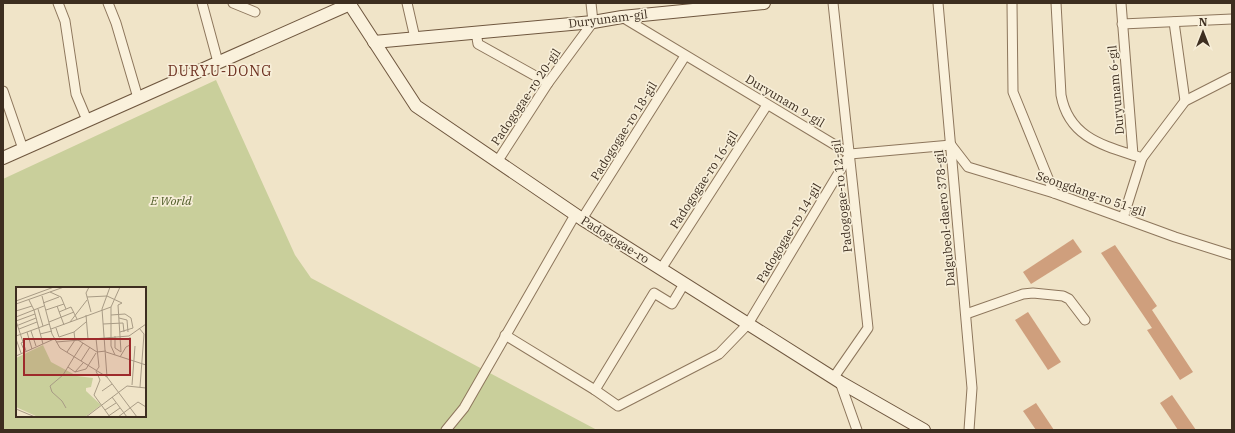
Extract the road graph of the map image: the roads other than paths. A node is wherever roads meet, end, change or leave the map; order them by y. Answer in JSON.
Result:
{"nodes":[{"id":1,"x":58,"y":3,"type":"edge"},
{"id":2,"x":108,"y":3,"type":"edge"},
{"id":3,"x":202,"y":3,"type":"edge"},
{"id":4,"x":233,"y":3,"type":"edge"},
{"id":5,"x":407,"y":3,"type":"edge"},
{"id":6,"x":591,"y":3,"type":"edge"},
{"id":7,"x":764,"y":3,"type":"edge"},
{"id":8,"x":833,"y":3,"type":"edge"},
{"id":9,"x":938,"y":3,"type":"edge"},
{"id":10,"x":1012,"y":3,"type":"edge"},
{"id":11,"x":1056,"y":3,"type":"edge"},
{"id":12,"x":1121,"y":3,"type":"edge"},
{"id":13,"x":349,"y":4,"type":"edge"},
{"id":14,"x":741,"y":4,"type":"edge"},
{"id":15,"x":255,"y":12,"type":"dead end"},
{"id":16,"x":622,"y":17,"type":"junction"},
{"id":17,"x":1232,"y":19,"type":"edge"},
{"id":18,"x":593,"y":22,"type":"junction"},
{"id":19,"x":1174,"y":22,"type":"junction"},
{"id":20,"x":1122,"y":24,"type":"junction"},
{"id":21,"x":476,"y":32,"type":"junction"},
{"id":22,"x":415,"y":38,"type":"junction"},
{"id":23,"x":374,"y":42,"type":"junction"},
{"id":24,"x":685,"y":56,"type":"junction"},
{"id":25,"x":218,"y":62,"type":"junction"},
{"id":26,"x":1232,"y":77,"type":"edge"},
{"id":27,"x":548,"y":83,"type":"junction"},
{"id":28,"x":3,"y":91,"type":"edge"},
{"id":29,"x":138,"y":98,"type":"junction"},
{"id":30,"x":1185,"y":101,"type":"junction"},
{"id":31,"x":767,"y":105,"type":"junction"},
{"id":32,"x":87,"y":120,"type":"junction"},
{"id":33,"x":951,"y":145,"type":"junction"},
{"id":34,"x":23,"y":149,"type":"junction"},
{"id":35,"x":850,"y":154,"type":"junction"},
{"id":36,"x":1137,"y":156,"type":"junction"},
{"id":37,"x":3,"y":158,"type":"edge"},
{"id":38,"x":497,"y":162,"type":"junction"},
{"id":39,"x":1054,"y":193,"type":"junction"},
{"id":40,"x":578,"y":217,"type":"junction"},
{"id":41,"x":1123,"y":218,"type":"junction"},
{"id":42,"x":1232,"y":255,"type":"edge"},
{"id":43,"x":661,"y":269,"type":"junction"},
{"id":44,"x":684,"y":284,"type":"junction"},
{"id":45,"x":966,"y":314,"type":"junction"},
{"id":46,"x":1085,"y":320,"type":"dead end"},
{"id":47,"x":748,"y":324,"type":"junction"},
{"id":48,"x":505,"y":335,"type":"junction"},
{"id":49,"x":837,"y":380,"type":"junction"},
{"id":50,"x":595,"y":390,"type":"junction"},
{"id":51,"x":446,"y":430,"type":"edge"},
{"id":52,"x":857,"y":430,"type":"edge"},
{"id":53,"x":924,"y":430,"type":"edge"},
{"id":54,"x":969,"y":430,"type":"edge"}],
"edges":[{"from":1,"to":32,"type":"street"},
{"from":2,"to":29,"type":"street"},
{"from":3,"to":25,"type":"street"},
{"from":4,"to":15,"type":"street"},
{"from":5,"to":22,"type":"street"},
{"from":6,"to":18,"type":"street"},
{"from":7,"to":14,"type":"street","name":"Duryunam-gil"},
{"from":8,"to":35,"type":"street","name":"Padogogae-ro 12-gil"},
{"from":9,"to":33,"type":"street","name":"Dalgubeol-daero 378-gil"},
{"from":10,"to":39,"type":"street"},
{"from":11,"to":36,"type":"street"},
{"from":12,"to":20,"type":"street","name":"Duryunam 6-gil"},
{"from":13,"to":23,"type":"street","name":"Padogogae-ro"},
{"from":13,"to":25,"type":"street"},
{"from":14,"to":16,"type":"street","name":"Duryunam-gil"},
{"from":16,"to":18,"type":"street","name":"Duryunam-gil"},
{"from":16,"to":24,"type":"street","name":"Duryunam 9-gil"},
{"from":17,"to":19,"type":"street"},
{"from":18,"to":21,"type":"street","name":"Duryunam-gil"},
{"from":18,"to":27,"type":"street","name":"Padogogae-ro 20-gil"},
{"from":19,"to":20,"type":"street"},
{"from":19,"to":30,"type":"street"},
{"from":20,"to":36,"type":"street","name":"Duryunam 6-gil"},
{"from":21,"to":22,"type":"street","name":"Duryunam-gil"},
{"from":21,"to":27,"type":"street"},
{"from":22,"to":23,"type":"street","name":"Duryunam-gil"},
{"from":23,"to":38,"type":"street","name":"Padogogae-ro"},
{"from":24,"to":31,"type":"street","name":"Duryunam 9-gil"},
{"from":24,"to":40,"type":"street","name":"Padogogae-ro 18-gil"},
{"from":25,"to":29,"type":"street"},
{"from":26,"to":30,"type":"street"},
{"from":27,"to":38,"type":"street","name":"Padogogae-ro 20-gil"},
{"from":28,"to":34,"type":"street"},
{"from":29,"to":32,"type":"street"},
{"from":30,"to":36,"type":"street"},
{"from":31,"to":35,"type":"street","name":"Duryunam 9-gil"},
{"from":31,"to":43,"type":"street","name":"Padogogae-ro 16-gil"},
{"from":32,"to":34,"type":"street"},
{"from":33,"to":35,"type":"street"},
{"from":33,"to":39,"type":"street","name":"Seongdang-ro 51-gil"},
{"from":33,"to":45,"type":"street","name":"Dalgubeol-daero 378-gil"},
{"from":34,"to":37,"type":"street"},
{"from":35,"to":47,"type":"street","name":"Padogogae-ro 14-gil"},
{"from":35,"to":49,"type":"street","name":"Padogogae-ro 12-gil"},
{"from":36,"to":41,"type":"street","name":"Duryunam 6-gil"},
{"from":38,"to":40,"type":"street","name":"Padogogae-ro"},
{"from":39,"to":41,"type":"street","name":"Seongdang-ro 51-gil"},
{"from":40,"to":43,"type":"street","name":"Padogogae-ro"},
{"from":40,"to":48,"type":"street","name":"Padogogae-ro 18-gil"},
{"from":41,"to":42,"type":"street","name":"Seongdang-ro 51-gil"},
{"from":43,"to":44,"type":"street","name":"Padogogae-ro"},
{"from":44,"to":47,"type":"street","name":"Padogogae-ro"},
{"from":44,"to":50,"type":"street"},
{"from":45,"to":46,"type":"street"},
{"from":45,"to":54,"type":"street","name":"Dalgubeol-daero 378-gil"},
{"from":47,"to":49,"type":"street","name":"Padogogae-ro"},
{"from":47,"to":50,"type":"street","name":"Padogogae-ro 14-gil"},
{"from":48,"to":50,"type":"street"},
{"from":48,"to":51,"type":"street","name":"Padogogae-ro 18-gil"},
{"from":49,"to":52,"type":"street"},
{"from":49,"to":53,"type":"street","name":"Padogogae-ro"}]}
